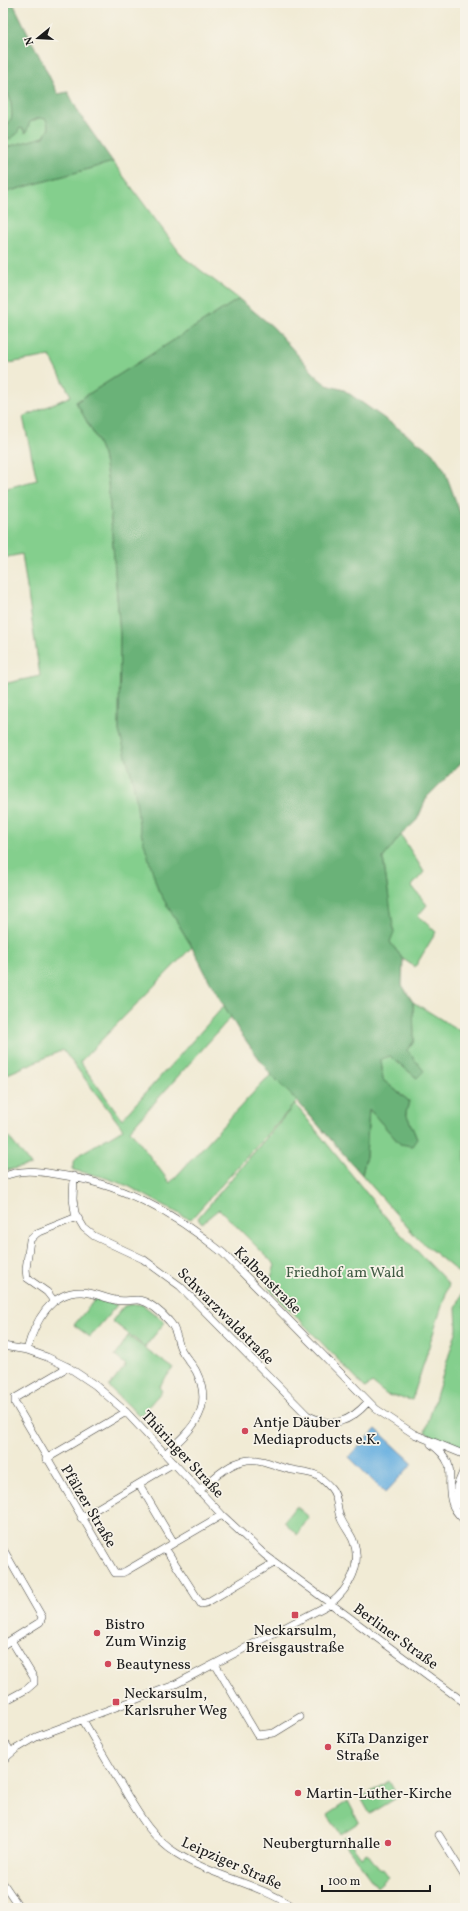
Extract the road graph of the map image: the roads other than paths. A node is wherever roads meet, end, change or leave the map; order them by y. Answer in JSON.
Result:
{"nodes":[{"id":1,"x":74,"y":1176,"type":"junction"},
{"id":2,"x":3,"y":1177,"type":"edge"},
{"id":3,"x":77,"y":1217,"type":"junction"},
{"id":4,"x":54,"y":1301,"type":"junction"},
{"id":5,"x":3,"y":1346,"type":"edge"},
{"id":6,"x":26,"y":1350,"type":"junction"},
{"id":7,"x":68,"y":1367,"type":"junction"},
{"id":8,"x":368,"y":1402,"type":"junction"},
{"id":9,"x":126,"y":1412,"type":"junction"},
{"id":10,"x":424,"y":1439,"type":"junction"},
{"id":11,"x":166,"y":1454,"type":"junction"},
{"id":12,"x":464,"y":1455,"type":"edge"},
{"id":13,"x":46,"y":1458,"type":"junction"},
{"id":14,"x":174,"y":1463,"type":"junction"},
{"id":15,"x":465,"y":1467,"type":"edge"},
{"id":16,"x":139,"y":1484,"type":"junction"},
{"id":17,"x":199,"y":1491,"type":"junction"},
{"id":18,"x":222,"y":1515,"type":"junction"},
{"id":19,"x":81,"y":1518,"type":"junction"},
{"id":20,"x":464,"y":1520,"type":"edge"},
{"id":21,"x":174,"y":1543,"type":"junction"},
{"id":22,"x":165,"y":1548,"type":"junction"},
{"id":23,"x":3,"y":1549,"type":"edge"},
{"id":24,"x":274,"y":1563,"type":"junction"},
{"id":25,"x":330,"y":1604,"type":"junction"},
{"id":26,"x":11,"y":1640,"type":"junction"},
{"id":27,"x":3,"y":1645,"type":"edge"},
{"id":28,"x":215,"y":1664,"type":"junction"},
{"id":29,"x":3,"y":1702,"type":"edge"},
{"id":30,"x":465,"y":1703,"type":"edge"},
{"id":31,"x":300,"y":1717,"type":"dead end"},
{"id":32,"x":83,"y":1720,"type":"junction"},
{"id":33,"x":3,"y":1740,"type":"edge"},
{"id":34,"x":11,"y":1752,"type":"junction"},
{"id":35,"x":3,"y":1760,"type":"edge"},
{"id":36,"x":439,"y":1835,"type":"dead end"},
{"id":37,"x":465,"y":1877,"type":"edge"},
{"id":38,"x":3,"y":1883,"type":"edge"},
{"id":39,"x":15,"y":1906,"type":"edge"},
{"id":40,"x":294,"y":1908,"type":"edge"}],
"edges":[{"from":1,"to":2,"type":"street","name":"Kalbenstraße"},
{"from":1,"to":3,"type":"street","name":"Schwarzwaldstraße"},
{"from":1,"to":8,"type":"street","name":"Kalbenstraße"},
{"from":3,"to":4,"type":"street"},
{"from":3,"to":8,"type":"street","name":"Schwarzwaldstraße"},
{"from":4,"to":6,"type":"street"},
{"from":4,"to":11,"type":"street"},
{"from":5,"to":6,"type":"street","name":"Thüringer Straße"},
{"from":6,"to":7,"type":"street","name":"Thüringer Straße"},
{"from":7,"to":9,"type":"street","name":"Thüringer Straße"},
{"from":7,"to":13,"type":"street","name":"Pfälzer Straße"},
{"from":8,"to":10,"type":"street","name":"Kalbenstraße"},
{"from":9,"to":11,"type":"street","name":"Thüringer Straße"},
{"from":9,"to":13,"type":"street"},
{"from":10,"to":12,"type":"street","name":"Kalbenstraße"},
{"from":10,"to":20,"type":"street"},
{"from":11,"to":14,"type":"street","name":"Thüringer Straße"},
{"from":13,"to":19,"type":"street","name":"Pfälzer Straße"},
{"from":14,"to":16,"type":"street"},
{"from":14,"to":17,"type":"street","name":"Thüringer Straße"},
{"from":15,"to":20,"type":"street"},
{"from":16,"to":19,"type":"street"},
{"from":16,"to":21,"type":"street"},
{"from":17,"to":18,"type":"street","name":"Thüringer Straße"},
{"from":17,"to":25,"type":"street"},
{"from":18,"to":21,"type":"street","name":"Pfälzer Straße"},
{"from":18,"to":24,"type":"street","name":"Thüringer Straße"},
{"from":19,"to":22,"type":"street","name":"Pfälzer Straße"},
{"from":21,"to":22,"type":"street","name":"Pfälzer Straße"},
{"from":22,"to":24,"type":"street"},
{"from":23,"to":26,"type":"street"},
{"from":24,"to":25,"type":"street","name":"Thüringer Straße"},
{"from":25,"to":28,"type":"street"},
{"from":25,"to":30,"type":"street","name":"Berliner Straße"},
{"from":26,"to":27,"type":"street"},
{"from":26,"to":29,"type":"street"},
{"from":28,"to":31,"type":"street"},
{"from":28,"to":32,"type":"street"},
{"from":32,"to":34,"type":"street"},
{"from":32,"to":40,"type":"street","name":"Leipziger Straße"},
{"from":33,"to":34,"type":"street"},
{"from":34,"to":35,"type":"street"},
{"from":36,"to":37,"type":"street"},
{"from":38,"to":39,"type":"street"}]}
